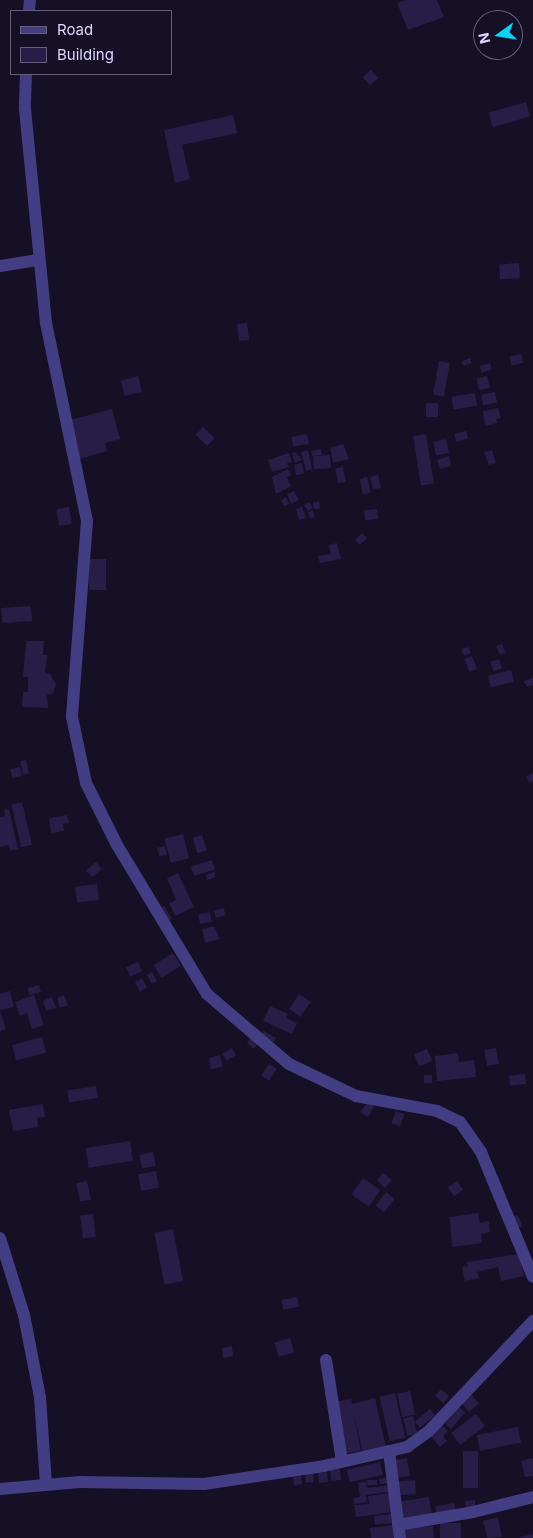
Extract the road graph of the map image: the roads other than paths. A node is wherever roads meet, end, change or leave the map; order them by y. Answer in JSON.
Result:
{"nodes":[{"id":1,"x":26,"y":75,"type":"edge"},
{"id":2,"x":39,"y":260,"type":"junction"},
{"id":3,"x":0,"y":266,"type":"edge"},
{"id":4,"x":0,"y":1238,"type":"edge"},
{"id":5,"x":533,"y":1277,"type":"edge"},
{"id":6,"x":533,"y":1322,"type":"edge"},
{"id":7,"x":326,"y":1360,"type":"dead end"},
{"id":8,"x":389,"y":1451,"type":"junction"},
{"id":9,"x":342,"y":1462,"type":"junction"},
{"id":10,"x":46,"y":1485,"type":"junction"},
{"id":11,"x":0,"y":1489,"type":"edge"},
{"id":12,"x":533,"y":1497,"type":"edge"},
{"id":13,"x":399,"y":1532,"type":"edge"}],
"edges":[{"from":1,"to":2,"type":"street"},
{"from":2,"to":3,"type":"street"},
{"from":2,"to":5,"type":"street"},
{"from":4,"to":10,"type":"street"},
{"from":6,"to":8,"type":"street"},
{"from":7,"to":9,"type":"street"},
{"from":8,"to":9,"type":"street"},
{"from":8,"to":13,"type":"street"},
{"from":9,"to":10,"type":"street"},
{"from":10,"to":11,"type":"street"},
{"from":12,"to":13,"type":"street"}]}
